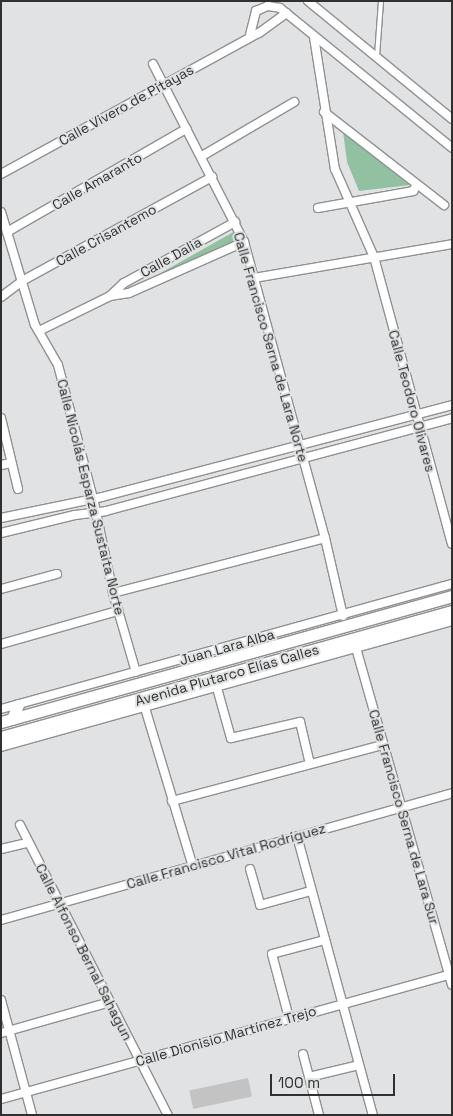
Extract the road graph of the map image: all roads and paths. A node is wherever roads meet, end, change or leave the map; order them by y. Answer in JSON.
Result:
{"nodes":[{"id":1,"x":308,"y":1,"type":"edge"},
{"id":2,"x":381,"y":1,"type":"edge"},
{"id":3,"x":287,"y":13,"type":"junction"},
{"id":4,"x":250,"y":35,"type":"junction"},
{"id":5,"x":314,"y":36,"type":"junction"},
{"id":6,"x":377,"y":58,"type":"junction"},
{"id":7,"x":153,"y":64,"type":"dead end"},
{"id":8,"x":164,"y":85,"type":"junction"},
{"id":9,"x":294,"y":102,"type":"dead end"},
{"id":10,"x":324,"y":112,"type":"junction"},
{"id":11,"x":452,"y":119,"type":"edge"},
{"id":12,"x":186,"y":129,"type":"junction"},
{"id":13,"x":452,"y":148,"type":"edge"},
{"id":14,"x":202,"y":156,"type":"junction"},
{"id":15,"x":1,"y":174,"type":"edge"},
{"id":16,"x":212,"y":177,"type":"junction"},
{"id":17,"x":416,"y":186,"type":"junction"},
{"id":18,"x":349,"y":201,"type":"junction"},
{"id":19,"x":444,"y":205,"type":"dead end"},
{"id":20,"x":318,"y":208,"type":"dead end"},
{"id":21,"x":1,"y":212,"type":"edge"},
{"id":22,"x":236,"y":222,"type":"junction"},
{"id":23,"x":7,"y":232,"type":"junction"},
{"id":24,"x":244,"y":242,"type":"junction"},
{"id":25,"x":452,"y":244,"type":"edge"},
{"id":26,"x":374,"y":257,"type":"junction"},
{"id":27,"x":254,"y":278,"type":"junction"},
{"id":28,"x":22,"y":281,"type":"junction"},
{"id":29,"x":110,"y":296,"type":"junction"},
{"id":30,"x":1,"y":297,"type":"edge"},
{"id":31,"x":39,"y":331,"type":"junction"},
{"id":32,"x":452,"y":405,"type":"edge"},
{"id":33,"x":416,"y":415,"type":"junction"},
{"id":34,"x":1,"y":418,"type":"edge"},
{"id":35,"x":452,"y":418,"type":"edge"},
{"id":36,"x":419,"y":427,"type":"junction"},
{"id":37,"x":299,"y":446,"type":"junction"},
{"id":38,"x":302,"y":460,"type":"junction"},
{"id":39,"x":11,"y":463,"type":"junction"},
{"id":40,"x":1,"y":466,"type":"edge"},
{"id":41,"x":18,"y":489,"type":"dead end"},
{"id":42,"x":93,"y":498,"type":"junction"},
{"id":43,"x":96,"y":513,"type":"junction"},
{"id":44,"x":1,"y":518,"type":"edge"},
{"id":45,"x":1,"y":533,"type":"edge"},
{"id":46,"x":326,"y":538,"type":"junction"},
{"id":47,"x":452,"y":544,"type":"edge"},
{"id":48,"x":57,"y":574,"type":"dead end"},
{"id":49,"x":452,"y":584,"type":"edge"},
{"id":50,"x":1,"y":589,"type":"edge"},
{"id":51,"x":113,"y":593,"type":"junction"},
{"id":52,"x":452,"y":596,"type":"edge"},
{"id":53,"x":118,"y":611,"type":"junction"},
{"id":54,"x":452,"y":611,"type":"edge"},
{"id":55,"x":343,"y":616,"type":"junction"},
{"id":56,"x":452,"y":622,"type":"edge"},
{"id":57,"x":287,"y":630,"type":"junction"},
{"id":58,"x":290,"y":642,"type":"junction"},
{"id":59,"x":1,"y":644,"type":"edge"},
{"id":60,"x":356,"y":648,"type":"junction"},
{"id":61,"x":298,"y":654,"type":"junction"},
{"id":62,"x":194,"y":657,"type":"junction"},
{"id":63,"x":207,"y":665,"type":"junction"},
{"id":64,"x":286,"y":667,"type":"junction"},
{"id":65,"x":136,"y":672,"type":"junction"},
{"id":66,"x":207,"y":681,"type":"junction"},
{"id":67,"x":219,"y":687,"type":"junction"},
{"id":68,"x":18,"y":704,"type":"junction"},
{"id":69,"x":145,"y":708,"type":"junction"},
{"id":70,"x":1,"y":709,"type":"edge"},
{"id":71,"x":6,"y":721,"type":"edge"},
{"id":72,"x":6,"y":736,"type":"edge"},
{"id":73,"x":30,"y":739,"type":"junction"},
{"id":74,"x":382,"y":744,"type":"junction"},
{"id":75,"x":1,"y":747,"type":"edge"},
{"id":76,"x":310,"y":764,"type":"junction"},
{"id":77,"x":452,"y":793,"type":"edge"},
{"id":78,"x":172,"y":801,"type":"junction"},
{"id":79,"x":400,"y":807,"type":"junction"},
{"id":80,"x":20,"y":825,"type":"dead end"},
{"id":81,"x":296,"y":836,"type":"junction"},
{"id":82,"x":28,"y":842,"type":"junction"},
{"id":83,"x":1,"y":849,"type":"edge"},
{"id":84,"x":192,"y":864,"type":"junction"},
{"id":85,"x":250,"y":869,"type":"dead end"},
{"id":86,"x":311,"y":891,"type":"junction"},
{"id":87,"x":60,"y":903,"type":"junction"},
{"id":88,"x":1,"y":920,"type":"edge"},
{"id":89,"x":324,"y":940,"type":"junction"},
{"id":90,"x":450,"y":974,"type":"edge"},
{"id":91,"x":452,"y":985,"type":"edge"},
{"id":92,"x":1,"y":1000,"type":"edge"},
{"id":93,"x":110,"y":1002,"type":"junction"},
{"id":94,"x":342,"y":1004,"type":"junction"},
{"id":95,"x":288,"y":1018,"type":"junction"},
{"id":96,"x":11,"y":1030,"type":"junction"},
{"id":97,"x":1,"y":1033,"type":"edge"},
{"id":98,"x":303,"y":1054,"type":"dead end"},
{"id":99,"x":139,"y":1061,"type":"junction"},
{"id":100,"x":359,"y":1065,"type":"junction"},
{"id":101,"x":309,"y":1077,"type":"junction"},
{"id":102,"x":26,"y":1092,"type":"junction"},
{"id":103,"x":1,"y":1099,"type":"edge"},
{"id":104,"x":167,"y":1114,"type":"edge"},
{"id":105,"x":32,"y":1115,"type":"edge"},
{"id":106,"x":319,"y":1115,"type":"edge"},
{"id":107,"x":373,"y":1115,"type":"edge"}],
"edges":[{"from":1,"to":6,"type":"street"},
{"from":2,"to":6,"type":"lane"},
{"from":3,"to":4,"type":"street","name":"Calle Vivero de Pitayas"},
{"from":3,"to":4,"type":"street"},
{"from":3,"to":5,"type":"street"},
{"from":4,"to":8,"type":"street","name":"Calle Vivero de Pitayas"},
{"from":5,"to":10,"type":"street","name":"Calle Teodoro Olivares"},
{"from":5,"to":13,"type":"street"},
{"from":6,"to":11,"type":"street"},
{"from":7,"to":8,"type":"street","name":"Calle Francisco Serna de Lara Norte"},
{"from":8,"to":12,"type":"street","name":"Calle Francisco Serna de Lara Norte"},
{"from":8,"to":15,"type":"street","name":"Calle Vivero de Pitayas"},
{"from":9,"to":14,"type":"street"},
{"from":10,"to":17,"type":"street"},
{"from":10,"to":18,"type":"street","name":"Calle Teodoro Olivares"},
{"from":12,"to":14,"type":"street","name":"Calle Francisco Serna de Lara Norte"},
{"from":12,"to":23,"type":"street","name":"Calle Amaranto"},
{"from":14,"to":16,"type":"street","name":"Calle Francisco Serna de Lara Norte"},
{"from":16,"to":22,"type":"street","name":"Calle Francisco Serna de Lara Norte"},
{"from":16,"to":28,"type":"street","name":"Calle Crisantemo"},
{"from":17,"to":18,"type":"street"},
{"from":17,"to":19,"type":"street"},
{"from":18,"to":20,"type":"street"},
{"from":18,"to":26,"type":"street","name":"Calle Teodoro Olivares"},
{"from":21,"to":23,"type":"street","name":"Calle Nicolás Esparza Sustaita Norte"},
{"from":22,"to":24,"type":"street","name":"Calle Francisco Serna de Lara Norte"},
{"from":22,"to":29,"type":"street","name":"Calle Dalia"},
{"from":23,"to":28,"type":"street","name":"Calle Nicolás Esparza Sustaita Norte"},
{"from":24,"to":27,"type":"street","name":"Calle Francisco Serna de Lara Norte"},
{"from":24,"to":29,"type":"street","name":"Calle Dalia"},
{"from":25,"to":26,"type":"street"},
{"from":26,"to":27,"type":"street"},
{"from":26,"to":33,"type":"street","name":"Calle Teodoro Olivares"},
{"from":27,"to":37,"type":"street","name":"Calle Francisco Serna de Lara Norte"},
{"from":28,"to":30,"type":"street","name":"Calle Crisantemo"},
{"from":28,"to":31,"type":"street","name":"Calle Nicolás Esparza Sustaita Norte"},
{"from":29,"to":31,"type":"street","name":"Calle Dalia"},
{"from":31,"to":42,"type":"street","name":"Calle Nicolás Esparza Sustaita Norte"},
{"from":32,"to":33,"type":"street"},
{"from":33,"to":36,"type":"street","name":"Calle Teodoro Olivares"},
{"from":33,"to":37,"type":"street"},
{"from":34,"to":39,"type":"street"},
{"from":35,"to":36,"type":"street"},
{"from":36,"to":38,"type":"street"},
{"from":36,"to":47,"type":"street","name":"Calle Teodoro Olivares"},
{"from":37,"to":38,"type":"street","name":"Calle Francisco Serna de Lara Norte"},
{"from":37,"to":42,"type":"street"},
{"from":38,"to":43,"type":"street"},
{"from":38,"to":46,"type":"street","name":"Calle Francisco Serna de Lara Norte"},
{"from":39,"to":40,"type":"street"},
{"from":39,"to":41,"type":"street"},
{"from":42,"to":43,"type":"street","name":"Calle Nicolás Esparza Sustaita Norte"},
{"from":42,"to":44,"type":"street"},
{"from":43,"to":45,"type":"street"},
{"from":43,"to":51,"type":"street","name":"Calle Nicolás Esparza Sustaita Norte"},
{"from":46,"to":51,"type":"street"},
{"from":46,"to":55,"type":"street","name":"Calle Francisco Serna de Lara Norte"},
{"from":48,"to":50,"type":"street"},
{"from":49,"to":55,"type":"street","name":"Juan Lara Alba"},
{"from":51,"to":53,"type":"street","name":"Calle Nicolás Esparza Sustaita Norte"},
{"from":52,"to":58,"type":"main road","name":"Avenida Plutarco Elías Calles"},
{"from":53,"to":59,"type":"street"},
{"from":53,"to":65,"type":"street","name":"Calle Nicolás Esparza Sustaita Norte"},
{"from":54,"to":61,"type":"main road","name":"Avenida Plutarco Elías Calles"},
{"from":55,"to":57,"type":"street","name":"Juan Lara Alba"},
{"from":56,"to":60,"type":"street"},
{"from":57,"to":58,"type":"street"},
{"from":57,"to":62,"type":"street","name":"Juan Lara Alba"},
{"from":58,"to":63,"type":"main road","name":"Avenida Plutarco Elías Calles"},
{"from":60,"to":64,"type":"street"},
{"from":60,"to":74,"type":"street","name":"Calle Francisco Serna de Lara Sur"},
{"from":61,"to":64,"type":"main road"},
{"from":61,"to":66,"type":"main road","name":"Avenida Plutarco Elías Calles"},
{"from":62,"to":63,"type":"main road"},
{"from":62,"to":65,"type":"street","name":"Juan Lara Alba"},
{"from":63,"to":71,"type":"main road","name":"Avenida Plutarco Elías Calles"},
{"from":64,"to":67,"type":"street"},
{"from":65,"to":68,"type":"street","name":"Juan Lara Alba"},
{"from":66,"to":67,"type":"main road"},
{"from":66,"to":72,"type":"main road","name":"Avenida Plutarco Elías Calles"},
{"from":67,"to":69,"type":"street"},
{"from":67,"to":76,"type":"street"},
{"from":68,"to":70,"type":"street","name":"Juan Lara Alba"},
{"from":68,"to":71,"type":"main road"},
{"from":69,"to":73,"type":"street"},
{"from":69,"to":78,"type":"street"},
{"from":72,"to":73,"type":"main road"},
{"from":73,"to":75,"type":"street"},
{"from":74,"to":76,"type":"street"},
{"from":74,"to":79,"type":"street","name":"Calle Francisco Serna de Lara Sur"},
{"from":76,"to":78,"type":"street"},
{"from":77,"to":79,"type":"street","name":"Calle Francisco Vital Rodríguez"},
{"from":78,"to":84,"type":"street"},
{"from":79,"to":81,"type":"street","name":"Calle Francisco Vital Rodríguez"},
{"from":79,"to":90,"type":"street","name":"Calle Francisco Serna de Lara Sur"},
{"from":80,"to":82,"type":"street","name":"Calle Alfonso Bernal Sahagun"},
{"from":81,"to":84,"type":"street","name":"Calle Francisco Vital Rodríguez"},
{"from":81,"to":86,"type":"street"},
{"from":82,"to":83,"type":"street"},
{"from":82,"to":87,"type":"street","name":"Calle Alfonso Bernal Sahagun"},
{"from":84,"to":87,"type":"street","name":"Calle Francisco Vital Rodríguez"},
{"from":85,"to":86,"type":"street"},
{"from":86,"to":89,"type":"street"},
{"from":87,"to":88,"type":"street","name":"Calle Francisco Vital Rodríguez"},
{"from":87,"to":93,"type":"street","name":"Calle Alfonso Bernal Sahagun"},
{"from":89,"to":94,"type":"street"},
{"from":89,"to":95,"type":"street"},
{"from":90,"to":91,"type":"street","name":"Calle Francisco Serna de Lara Sur"},
{"from":90,"to":94,"type":"street","name":"Calle Dionisio Martínez Trejo"},
{"from":92,"to":96,"type":"street"},
{"from":93,"to":96,"type":"street"},
{"from":93,"to":99,"type":"street","name":"Calle Alfonso Bernal Sahagun"},
{"from":94,"to":95,"type":"street","name":"Calle Dionisio Martínez Trejo"},
{"from":94,"to":100,"type":"street"},
{"from":95,"to":99,"type":"street","name":"Calle Dionisio Martínez Trejo"},
{"from":96,"to":97,"type":"street"},
{"from":96,"to":102,"type":"street"},
{"from":98,"to":101,"type":"street"},
{"from":99,"to":102,"type":"street","name":"Calle Dionisio Martínez Trejo"},
{"from":99,"to":104,"type":"street","name":"Calle Alfonso Bernal Sahagun"},
{"from":100,"to":101,"type":"street"},
{"from":100,"to":107,"type":"street"},
{"from":101,"to":106,"type":"street"},
{"from":102,"to":103,"type":"street","name":"Calle Dionisio Martínez Trejo"},
{"from":102,"to":105,"type":"street"}]}
